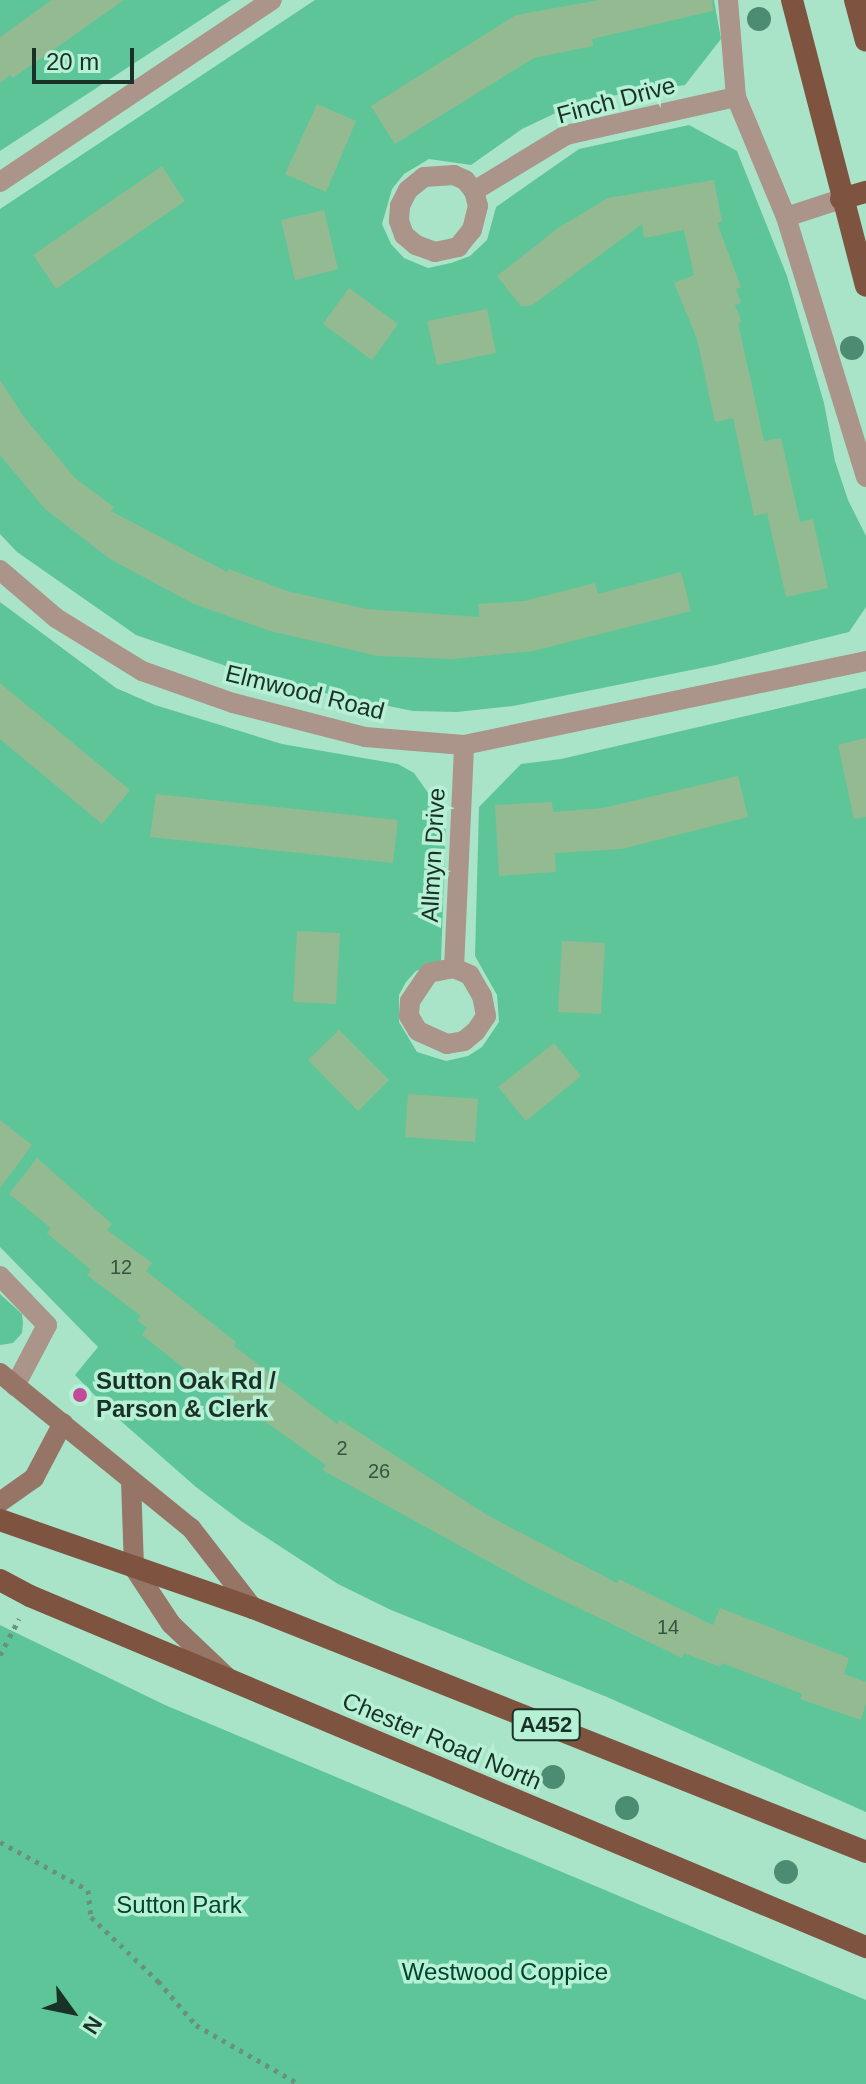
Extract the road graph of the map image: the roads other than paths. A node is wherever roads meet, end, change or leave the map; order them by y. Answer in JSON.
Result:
{"nodes":[{"id":1,"x":272,"y":0,"type":"edge"},
{"id":2,"x":728,"y":0,"type":"edge"},
{"id":3,"x":792,"y":0,"type":"edge"},
{"id":4,"x":855,"y":0,"type":"edge"},
{"id":5,"x":866,"y":41,"type":"edge"},
{"id":6,"x":736,"y":97,"type":"junction"},
{"id":7,"x":0,"y":182,"type":"edge"},
{"id":8,"x":474,"y":191,"type":"dead end"},
{"id":9,"x":866,"y":192,"type":"edge"},
{"id":10,"x":841,"y":199,"type":"junction"},
{"id":11,"x":786,"y":217,"type":"junction"},
{"id":12,"x":866,"y":286,"type":"edge"},
{"id":13,"x":866,"y":477,"type":"edge"},
{"id":14,"x":0,"y":570,"type":"edge"},
{"id":15,"x":866,"y":661,"type":"edge"},
{"id":16,"x":464,"y":745,"type":"junction"},
{"id":17,"x":454,"y":968,"type":"dead end"},
{"id":18,"x":0,"y":1276,"type":"edge"},
{"id":19,"x":7,"y":1380,"type":"edge"},
{"id":20,"x":63,"y":1423,"type":"junction"},
{"id":21,"x":131,"y":1481,"type":"junction"},
{"id":22,"x":0,"y":1502,"type":"edge"},
{"id":23,"x":0,"y":1520,"type":"edge"},
{"id":24,"x":134,"y":1568,"type":"junction"},
{"id":25,"x":0,"y":1580,"type":"edge"},
{"id":26,"x":253,"y":1608,"type":"junction"},
{"id":27,"x":233,"y":1682,"type":"junction"},
{"id":28,"x":866,"y":1852,"type":"edge"},
{"id":29,"x":866,"y":1947,"type":"edge"}],
"edges":[{"from":1,"to":7,"type":"street"},
{"from":2,"to":6,"type":"street"},
{"from":3,"to":10,"type":"highway"},
{"from":4,"to":5,"type":"highway"},
{"from":6,"to":8,"type":"street","name":"Finch Drive"},
{"from":6,"to":11,"type":"street"},
{"from":9,"to":10,"type":"highway"},
{"from":10,"to":11,"type":"street"},
{"from":10,"to":12,"type":"highway"},
{"from":11,"to":13,"type":"street"},
{"from":14,"to":16,"type":"street","name":"Elmwood Road"},
{"from":15,"to":16,"type":"street","name":"Elmwood Road"},
{"from":16,"to":17,"type":"street","name":"Allmyn Drive"},
{"from":18,"to":19,"type":"street"},
{"from":19,"to":20,"type":"main road"},
{"from":20,"to":21,"type":"main road"},
{"from":20,"to":22,"type":"main road"},
{"from":21,"to":24,"type":"main road"},
{"from":21,"to":26,"type":"main road"},
{"from":23,"to":24,"type":"highway","number":"A452"},
{"from":24,"to":26,"type":"highway","number":"A452"},
{"from":24,"to":27,"type":"main road"},
{"from":25,"to":27,"type":"highway","name":"Chester Road North"},
{"from":26,"to":28,"type":"highway","number":"A452"},
{"from":27,"to":29,"type":"highway","name":"Chester Road North"}]}
